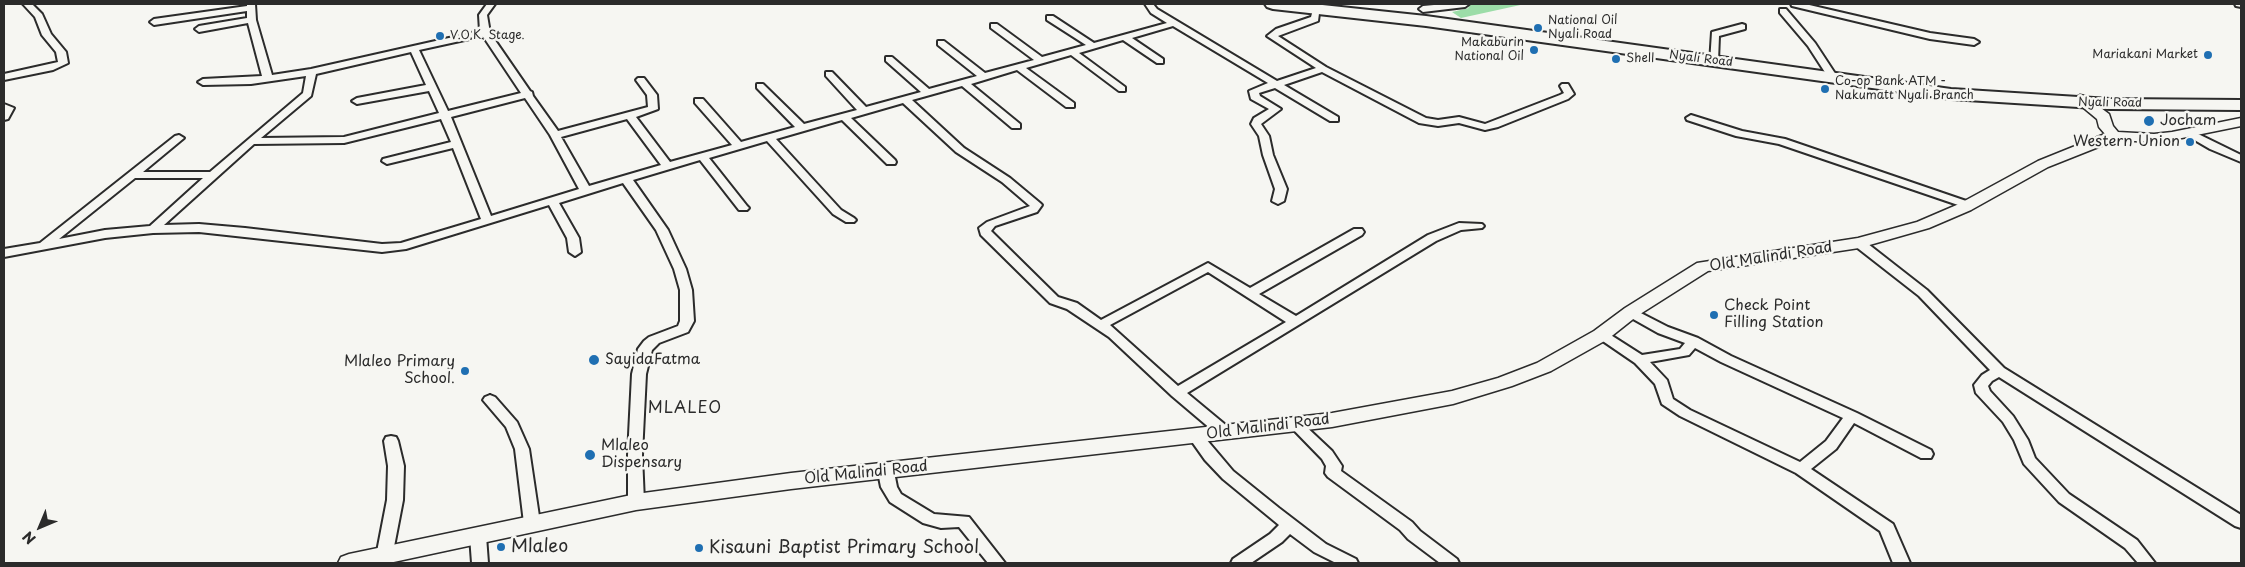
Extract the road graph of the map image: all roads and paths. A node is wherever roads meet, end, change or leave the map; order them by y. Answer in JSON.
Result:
{"nodes":[{"id":1,"x":27,"y":4,"type":"edge"},
{"id":2,"x":491,"y":4,"type":"edge"},
{"id":3,"x":1149,"y":4,"type":"edge"},
{"id":4,"x":1273,"y":4,"type":"edge"},
{"id":5,"x":1465,"y":4,"type":"edge"},
{"id":6,"x":1794,"y":4,"type":"edge"},
{"id":7,"x":250,"y":6,"type":"edge"},
{"id":8,"x":1317,"y":8,"type":"junction"},
{"id":9,"x":1422,"y":11,"type":"edge"},
{"id":10,"x":1783,"y":11,"type":"dead end"},
{"id":11,"x":1050,"y":18,"type":"dead end"},
{"id":12,"x":252,"y":20,"type":"junction"},
{"id":13,"x":154,"y":22,"type":"dead end"},
{"id":14,"x":1175,"y":23,"type":"junction"},
{"id":15,"x":994,"y":26,"type":"dead end"},
{"id":16,"x":1742,"y":27,"type":"dead end"},
{"id":17,"x":199,"y":29,"type":"dead end"},
{"id":18,"x":485,"y":33,"type":"junction"},
{"id":19,"x":1124,"y":37,"type":"junction"},
{"id":20,"x":1974,"y":42,"type":"dead end"},
{"id":21,"x":941,"y":43,"type":"dead end"},
{"id":22,"x":1093,"y":46,"type":"junction"},
{"id":23,"x":414,"y":49,"type":"junction"},
{"id":24,"x":1072,"y":52,"type":"junction"},
{"id":25,"x":889,"y":59,"type":"dead end"},
{"id":26,"x":1041,"y":61,"type":"junction"},
{"id":27,"x":1160,"y":61,"type":"dead end"},
{"id":28,"x":1713,"y":61,"type":"junction"},
{"id":29,"x":1019,"y":67,"type":"junction"},
{"id":30,"x":1323,"y":69,"type":"junction"},
{"id":31,"x":312,"y":72,"type":"junction"},
{"id":32,"x":829,"y":74,"type":"dead end"},
{"id":33,"x":4,"y":77,"type":"edge"},
{"id":34,"x":984,"y":77,"type":"junction"},
{"id":35,"x":271,"y":78,"type":"junction"},
{"id":36,"x":1833,"y":78,"type":"junction"},
{"id":37,"x":641,"y":80,"type":"dead end"},
{"id":38,"x":203,"y":82,"type":"dead end"},
{"id":39,"x":964,"y":83,"type":"junction"},
{"id":40,"x":1274,"y":83,"type":"junction"},
{"id":41,"x":760,"y":86,"type":"dead end"},
{"id":42,"x":1565,"y":86,"type":"dead end"},
{"id":43,"x":432,"y":87,"type":"junction"},
{"id":44,"x":1122,"y":89,"type":"dead end"},
{"id":45,"x":928,"y":93,"type":"junction"},
{"id":46,"x":528,"y":94,"type":"junction"},
{"id":47,"x":905,"y":99,"type":"junction"},
{"id":48,"x":2241,"y":100,"type":"edge"},
{"id":49,"x":357,"y":101,"type":"dead end"},
{"id":50,"x":699,"y":101,"type":"dead end"},
{"id":51,"x":2241,"y":105,"type":"edge"},
{"id":52,"x":1070,"y":106,"type":"dead end"},
{"id":53,"x":2106,"y":107,"type":"junction"},
{"id":54,"x":4,"y":108,"type":"edge"},
{"id":55,"x":864,"y":110,"type":"junction"},
{"id":56,"x":445,"y":115,"type":"junction"},
{"id":57,"x":630,"y":116,"type":"junction"},
{"id":58,"x":4,"y":117,"type":"edge"},
{"id":59,"x":844,"y":117,"type":"junction"},
{"id":60,"x":1691,"y":118,"type":"dead end"},
{"id":61,"x":1334,"y":119,"type":"dead end"},
{"id":62,"x":2241,"y":122,"type":"edge"},
{"id":63,"x":1016,"y":126,"type":"dead end"},
{"id":64,"x":802,"y":128,"type":"junction"},
{"id":65,"x":2190,"y":133,"type":"junction"},
{"id":66,"x":555,"y":135,"type":"junction"},
{"id":67,"x":2114,"y":136,"type":"junction"},
{"id":68,"x":179,"y":138,"type":"dead end"},
{"id":69,"x":770,"y":138,"type":"junction"},
{"id":70,"x":251,"y":141,"type":"junction"},
{"id":71,"x":456,"y":144,"type":"junction"},
{"id":72,"x":739,"y":146,"type":"junction"},
{"id":73,"x":703,"y":157,"type":"junction"},
{"id":74,"x":2241,"y":159,"type":"edge"},
{"id":75,"x":387,"y":161,"type":"dead end"},
{"id":76,"x":891,"y":162,"type":"dead end"},
{"id":77,"x":668,"y":166,"type":"junction"},
{"id":78,"x":215,"y":174,"type":"junction"},
{"id":79,"x":132,"y":175,"type":"junction"},
{"id":80,"x":627,"y":180,"type":"junction"},
{"id":81,"x":586,"y":191,"type":"junction"},
{"id":82,"x":552,"y":201,"type":"junction"},
{"id":83,"x":1278,"y":201,"type":"dead end"},
{"id":84,"x":1968,"y":205,"type":"junction"},
{"id":85,"x":742,"y":208,"type":"dead end"},
{"id":86,"x":487,"y":220,"type":"junction"},
{"id":87,"x":850,"y":220,"type":"dead end"},
{"id":88,"x":1478,"y":226,"type":"dead end"},
{"id":89,"x":153,"y":229,"type":"junction"},
{"id":90,"x":1358,"y":232,"type":"dead end"},
{"id":91,"x":1859,"y":242,"type":"junction"},
{"id":92,"x":42,"y":247,"type":"junction"},
{"id":93,"x":575,"y":252,"type":"dead end"},
{"id":94,"x":4,"y":253,"type":"edge"},
{"id":95,"x":1251,"y":292,"type":"junction"},
{"id":96,"x":1631,"y":312,"type":"junction"},
{"id":97,"x":1296,"y":322,"type":"junction"},
{"id":98,"x":1101,"y":325,"type":"junction"},
{"id":99,"x":1601,"y":335,"type":"junction"},
{"id":100,"x":1693,"y":341,"type":"junction"},
{"id":101,"x":1640,"y":360,"type":"junction"},
{"id":102,"x":1999,"y":371,"type":"junction"},
{"id":103,"x":1177,"y":393,"type":"junction"},
{"id":104,"x":490,"y":400,"type":"dead end"},
{"id":105,"x":1852,"y":416,"type":"junction"},
{"id":106,"x":1294,"y":423,"type":"junction"},
{"id":107,"x":1223,"y":431,"type":"junction"},
{"id":108,"x":1195,"y":436,"type":"junction"},
{"id":109,"x":391,"y":441,"type":"dead end"},
{"id":110,"x":1926,"y":454,"type":"dead end"},
{"id":111,"x":1801,"y":469,"type":"junction"},
{"id":112,"x":886,"y":472,"type":"junction"},
{"id":113,"x":636,"y":502,"type":"junction"},
{"id":114,"x":2241,"y":522,"type":"edge"},
{"id":115,"x":532,"y":523,"type":"junction"},
{"id":116,"x":1289,"y":525,"type":"junction"},
{"id":117,"x":478,"y":536,"type":"junction"},
{"id":118,"x":384,"y":556,"type":"junction"},
{"id":119,"x":1340,"y":561,"type":"edge"},
{"id":120,"x":349,"y":563,"type":"edge"},
{"id":121,"x":480,"y":563,"type":"edge"},
{"id":122,"x":997,"y":563,"type":"edge"},
{"id":123,"x":1240,"y":563,"type":"edge"},
{"id":124,"x":1452,"y":563,"type":"edge"},
{"id":125,"x":1902,"y":563,"type":"edge"},
{"id":126,"x":2147,"y":563,"type":"edge"}],
"edges":[{"from":1,"to":33,"type":"street"},
{"from":2,"to":18,"type":"street"},
{"from":3,"to":14,"type":"street"},
{"from":4,"to":8,"type":"highway","name":"Nyali Road"},
{"from":5,"to":9,"type":"street"},
{"from":6,"to":20,"type":"street"},
{"from":7,"to":12,"type":"street"},
{"from":7,"to":13,"type":"street"},
{"from":8,"to":9,"type":"highway","name":"Nyali Road"},
{"from":8,"to":30,"type":"street"},
{"from":9,"to":28,"type":"highway","name":"Nyali Road"},
{"from":10,"to":36,"type":"street"},
{"from":11,"to":22,"type":"street"},
{"from":12,"to":17,"type":"street"},
{"from":12,"to":35,"type":"street"},
{"from":14,"to":19,"type":"street"},
{"from":14,"to":40,"type":"street"},
{"from":15,"to":26,"type":"street"},
{"from":16,"to":28,"type":"street"},
{"from":18,"to":23,"type":"street"},
{"from":18,"to":46,"type":"street"},
{"from":19,"to":22,"type":"street"},
{"from":19,"to":27,"type":"street"},
{"from":21,"to":34,"type":"street"},
{"from":22,"to":24,"type":"street"},
{"from":23,"to":31,"type":"street"},
{"from":23,"to":43,"type":"street"},
{"from":24,"to":26,"type":"street"},
{"from":24,"to":44,"type":"street"},
{"from":25,"to":45,"type":"street"},
{"from":26,"to":29,"type":"street"},
{"from":28,"to":36,"type":"highway","name":"Nyali Road"},
{"from":29,"to":34,"type":"street"},
{"from":29,"to":52,"type":"street"},
{"from":30,"to":40,"type":"street"},
{"from":30,"to":42,"type":"street"},
{"from":31,"to":35,"type":"street"},
{"from":31,"to":70,"type":"street"},
{"from":32,"to":55,"type":"street"},
{"from":34,"to":39,"type":"street"},
{"from":35,"to":38,"type":"street"},
{"from":36,"to":53,"type":"highway","name":"Nyali Road"},
{"from":37,"to":57,"type":"street"},
{"from":39,"to":45,"type":"street"},
{"from":39,"to":63,"type":"street"},
{"from":40,"to":61,"type":"street"},
{"from":40,"to":83,"type":"street"},
{"from":41,"to":64,"type":"street"},
{"from":43,"to":49,"type":"street"},
{"from":43,"to":56,"type":"street"},
{"from":45,"to":47,"type":"street"},
{"from":46,"to":56,"type":"street"},
{"from":46,"to":66,"type":"street"},
{"from":47,"to":55,"type":"street"},
{"from":47,"to":98,"type":"street"},
{"from":48,"to":53,"type":"highway","name":"Nyali Road"},
{"from":50,"to":72,"type":"street"},
{"from":51,"to":53,"type":"highway","name":"Nyali Road"},
{"from":53,"to":67,"type":"main road"},
{"from":54,"to":58,"type":"street"},
{"from":55,"to":59,"type":"street"},
{"from":56,"to":70,"type":"street"},
{"from":56,"to":71,"type":"street"},
{"from":57,"to":66,"type":"street"},
{"from":57,"to":77,"type":"street"},
{"from":59,"to":64,"type":"street"},
{"from":59,"to":76,"type":"street"},
{"from":60,"to":84,"type":"street"},
{"from":62,"to":65,"type":"main road"},
{"from":64,"to":69,"type":"street"},
{"from":65,"to":67,"type":"main road"},
{"from":65,"to":74,"type":"street"},
{"from":66,"to":81,"type":"street"},
{"from":67,"to":84,"type":"main road","name":"Old Malindi Road"},
{"from":68,"to":79,"type":"street"},
{"from":69,"to":72,"type":"street"},
{"from":69,"to":87,"type":"street"},
{"from":70,"to":78,"type":"street"},
{"from":71,"to":75,"type":"street"},
{"from":71,"to":86,"type":"street"},
{"from":72,"to":73,"type":"street"},
{"from":73,"to":77,"type":"street"},
{"from":73,"to":85,"type":"street"},
{"from":77,"to":80,"type":"street"},
{"from":78,"to":79,"type":"street"},
{"from":78,"to":89,"type":"street"},
{"from":79,"to":92,"type":"street"},
{"from":80,"to":81,"type":"street"},
{"from":80,"to":113,"type":"street"},
{"from":81,"to":82,"type":"street"},
{"from":82,"to":86,"type":"street"},
{"from":82,"to":93,"type":"street"},
{"from":84,"to":91,"type":"main road","name":"Old Malindi Road"},
{"from":86,"to":89,"type":"street"},
{"from":88,"to":97,"type":"street"},
{"from":89,"to":92,"type":"street"},
{"from":90,"to":95,"type":"street"},
{"from":91,"to":96,"type":"main road","name":"Old Malindi Road"},
{"from":91,"to":102,"type":"street"},
{"from":92,"to":94,"type":"street"},
{"from":95,"to":97,"type":"street"},
{"from":95,"to":98,"type":"street"},
{"from":96,"to":99,"type":"main road","name":"Old Malindi Road"},
{"from":96,"to":100,"type":"street"},
{"from":97,"to":103,"type":"street"},
{"from":98,"to":103,"type":"street"},
{"from":99,"to":101,"type":"street"},
{"from":99,"to":106,"type":"main road","name":"Old Malindi Road"},
{"from":100,"to":101,"type":"street"},
{"from":100,"to":105,"type":"street"},
{"from":101,"to":111,"type":"street"},
{"from":102,"to":114,"type":"street"},
{"from":102,"to":126,"type":"street"},
{"from":103,"to":107,"type":"street"},
{"from":104,"to":115,"type":"street"},
{"from":105,"to":110,"type":"street"},
{"from":105,"to":111,"type":"street"},
{"from":106,"to":107,"type":"main road","name":"Old Malindi Road"},
{"from":106,"to":124,"type":"street"},
{"from":107,"to":108,"type":"main road","name":"Old Malindi Road"},
{"from":108,"to":112,"type":"main road","name":"Old Malindi Road"},
{"from":108,"to":116,"type":"street"},
{"from":109,"to":118,"type":"street"},
{"from":111,"to":125,"type":"street"},
{"from":112,"to":113,"type":"main road","name":"Old Malindi Road"},
{"from":112,"to":122,"type":"street"},
{"from":113,"to":115,"type":"main road","name":"Old Malindi Road"},
{"from":115,"to":117,"type":"main road","name":"Old Malindi Road"},
{"from":116,"to":119,"type":"street"},
{"from":116,"to":123,"type":"street"},
{"from":117,"to":118,"type":"main road","name":"Old Malindi Road"},
{"from":117,"to":121,"type":"street"},
{"from":118,"to":120,"type":"main road","name":"Old Malindi Road"}]}
